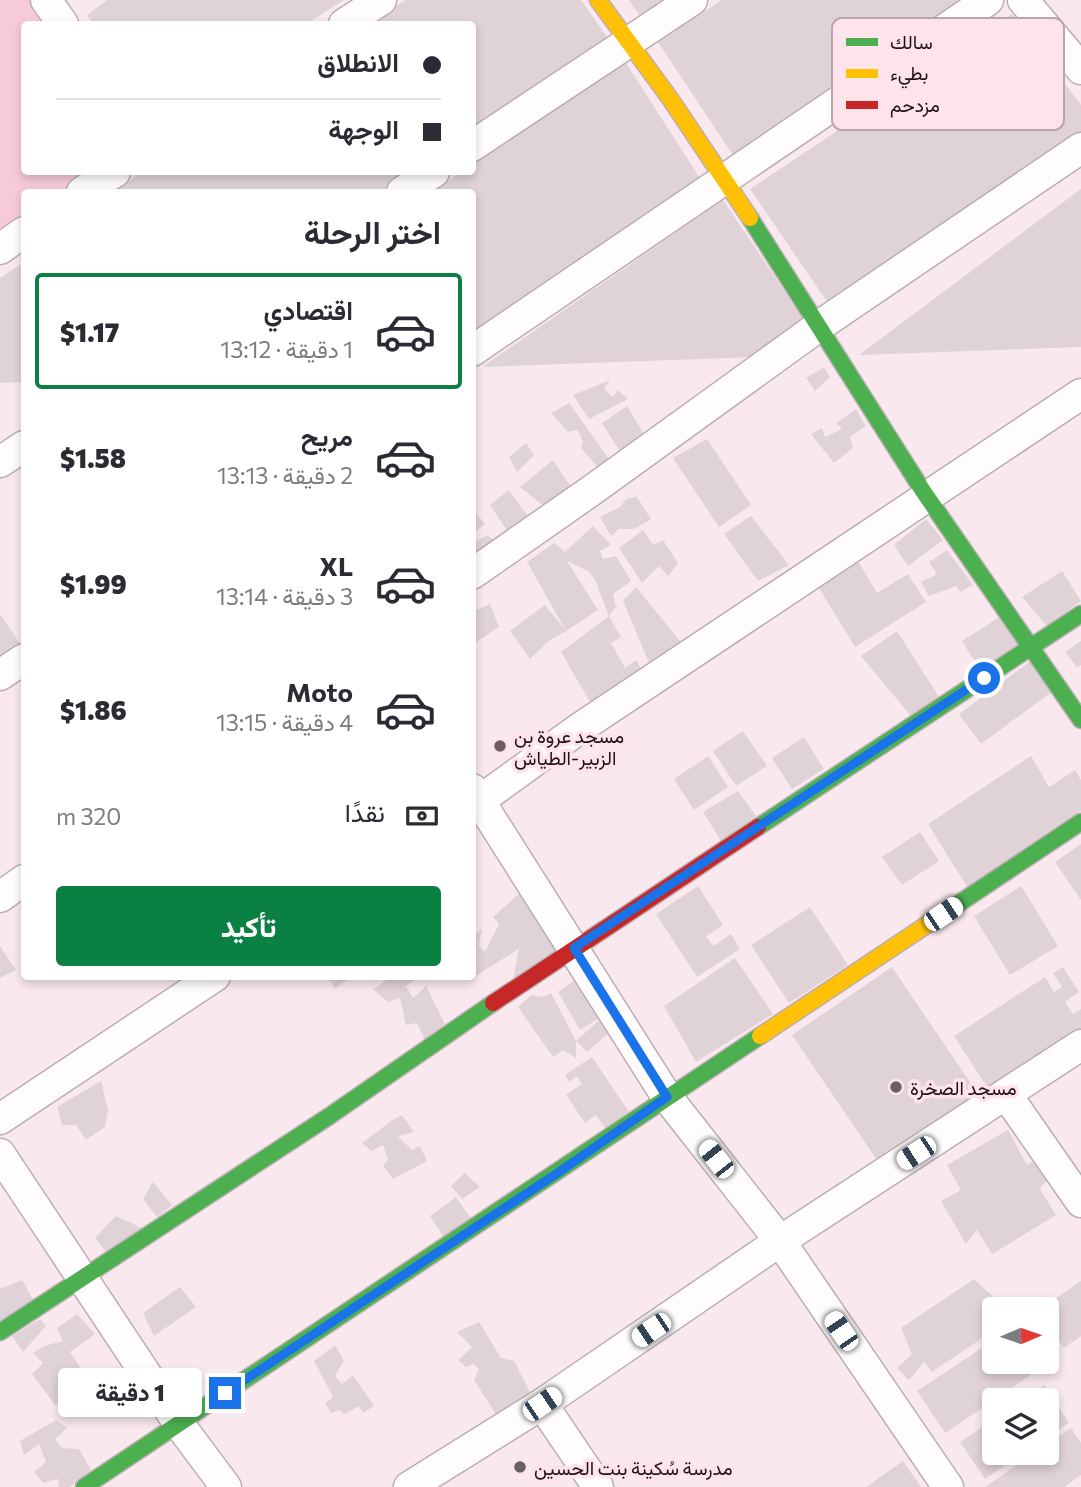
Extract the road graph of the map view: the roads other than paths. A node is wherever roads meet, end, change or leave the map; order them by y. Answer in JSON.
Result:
{"nodes":[{"id":1,"x":381,"y":0,"type":"edge"},
{"id":2,"x":598,"y":0,"type":"edge"},
{"id":3,"x":692,"y":0,"type":"edge"},
{"id":4,"x":988,"y":0,"type":"edge"},
{"id":5,"x":1023,"y":0,"type":"edge"},
{"id":6,"x":961,"y":18,"type":"edge"},
{"id":7,"x":1038,"y":18,"type":"edge"},
{"id":8,"x":350,"y":21,"type":"edge"},
{"id":9,"x":629,"y":40,"type":"junction"},
{"id":10,"x":1064,"y":49,"type":"edge"},
{"id":11,"x":1081,"y":69,"type":"edge"},
{"id":12,"x":832,"y":106,"type":"edge"},
{"id":13,"x":476,"y":143,"type":"edge"},
{"id":14,"x":1081,"y":148,"type":"edge"},
{"id":15,"x":110,"y":175,"type":"edge"},
{"id":16,"x":429,"y":175,"type":"edge"},
{"id":17,"x":724,"y":179,"type":"junction"},
{"id":18,"x":87,"y":189,"type":"edge"},
{"id":19,"x":407,"y":189,"type":"edge"},
{"id":20,"x":819,"y":326,"type":"junction"},
{"id":21,"x":476,"y":348,"type":"edge"},
{"id":22,"x":1081,"y":394,"type":"edge"},
{"id":23,"x":21,"y":448,"type":"edge"},
{"id":24,"x":0,"y":462,"type":"edge"},
{"id":25,"x":928,"y":497,"type":"junction"},
{"id":26,"x":476,"y":571,"type":"edge"},
{"id":27,"x":1081,"y":614,"type":"edge"},
{"id":28,"x":1030,"y":648,"type":"junction"},
{"id":29,"x":21,"y":661,"type":"edge"},
{"id":30,"x":0,"y":675,"type":"edge"},
{"id":31,"x":1081,"y":720,"type":"edge"},
{"id":32,"x":476,"y":798,"type":"edge"},
{"id":33,"x":476,"y":801,"type":"edge"},
{"id":34,"x":1081,"y":822,"type":"edge"},
{"id":35,"x":21,"y":882,"type":"edge"},
{"id":36,"x":0,"y":897,"type":"edge"},
{"id":37,"x":574,"y":948,"type":"junction"},
{"id":38,"x":209,"y":980,"type":"edge"},
{"id":39,"x":1081,"y":1045,"type":"edge"},
{"id":40,"x":1006,"y":1094,"type":"junction"},
{"id":41,"x":667,"y":1097,"type":"junction"},
{"id":42,"x":0,"y":1119,"type":"edge"},
{"id":43,"x":0,"y":1154,"type":"edge"},
{"id":44,"x":1081,"y":1202,"type":"edge"},
{"id":45,"x":780,"y":1241,"type":"junction"},
{"id":46,"x":81,"y":1278,"type":"junction"},
{"id":47,"x":0,"y":1332,"type":"edge"},
{"id":48,"x":542,"y":1404,"type":"junction"},
{"id":49,"x":179,"y":1424,"type":"junction"},
{"id":50,"x":84,"y":1487,"type":"edge"},
{"id":51,"x":226,"y":1487,"type":"edge"},
{"id":52,"x":409,"y":1487,"type":"edge"},
{"id":53,"x":598,"y":1487,"type":"edge"},
{"id":54,"x":948,"y":1487,"type":"edge"}],
"edges":[{"from":1,"to":8,"type":"street"},
{"from":2,"to":9,"type":"street"},
{"from":3,"to":9,"type":"street"},
{"from":4,"to":6,"type":"street"},
{"from":5,"to":7,"type":"street"},
{"from":9,"to":13,"type":"street"},
{"from":9,"to":17,"type":"street"},
{"from":10,"to":11,"type":"street"},
{"from":12,"to":17,"type":"street"},
{"from":14,"to":20,"type":"street"},
{"from":15,"to":18,"type":"street"},
{"from":16,"to":19,"type":"street"},
{"from":17,"to":20,"type":"street"},
{"from":17,"to":21,"type":"street"},
{"from":20,"to":25,"type":"street"},
{"from":20,"to":26,"type":"street"},
{"from":22,"to":25,"type":"street"},
{"from":23,"to":24,"type":"street"},
{"from":25,"to":28,"type":"street"},
{"from":25,"to":32,"type":"street"},
{"from":27,"to":28,"type":"street"},
{"from":28,"to":31,"type":"street"},
{"from":28,"to":37,"type":"street"},
{"from":29,"to":30,"type":"street"},
{"from":33,"to":37,"type":"street"},
{"from":34,"to":41,"type":"street"},
{"from":35,"to":36,"type":"street"},
{"from":37,"to":41,"type":"street"},
{"from":37,"to":46,"type":"street"},
{"from":38,"to":42,"type":"street"},
{"from":39,"to":40,"type":"street"},
{"from":40,"to":44,"type":"street"},
{"from":40,"to":45,"type":"street"},
{"from":41,"to":45,"type":"street"},
{"from":41,"to":49,"type":"street"},
{"from":43,"to":46,"type":"street"},
{"from":45,"to":48,"type":"street"},
{"from":45,"to":54,"type":"street"},
{"from":46,"to":47,"type":"street"},
{"from":46,"to":49,"type":"street"},
{"from":48,"to":52,"type":"street"},
{"from":48,"to":53,"type":"street"},
{"from":49,"to":50,"type":"street"},
{"from":49,"to":51,"type":"street"}]}
